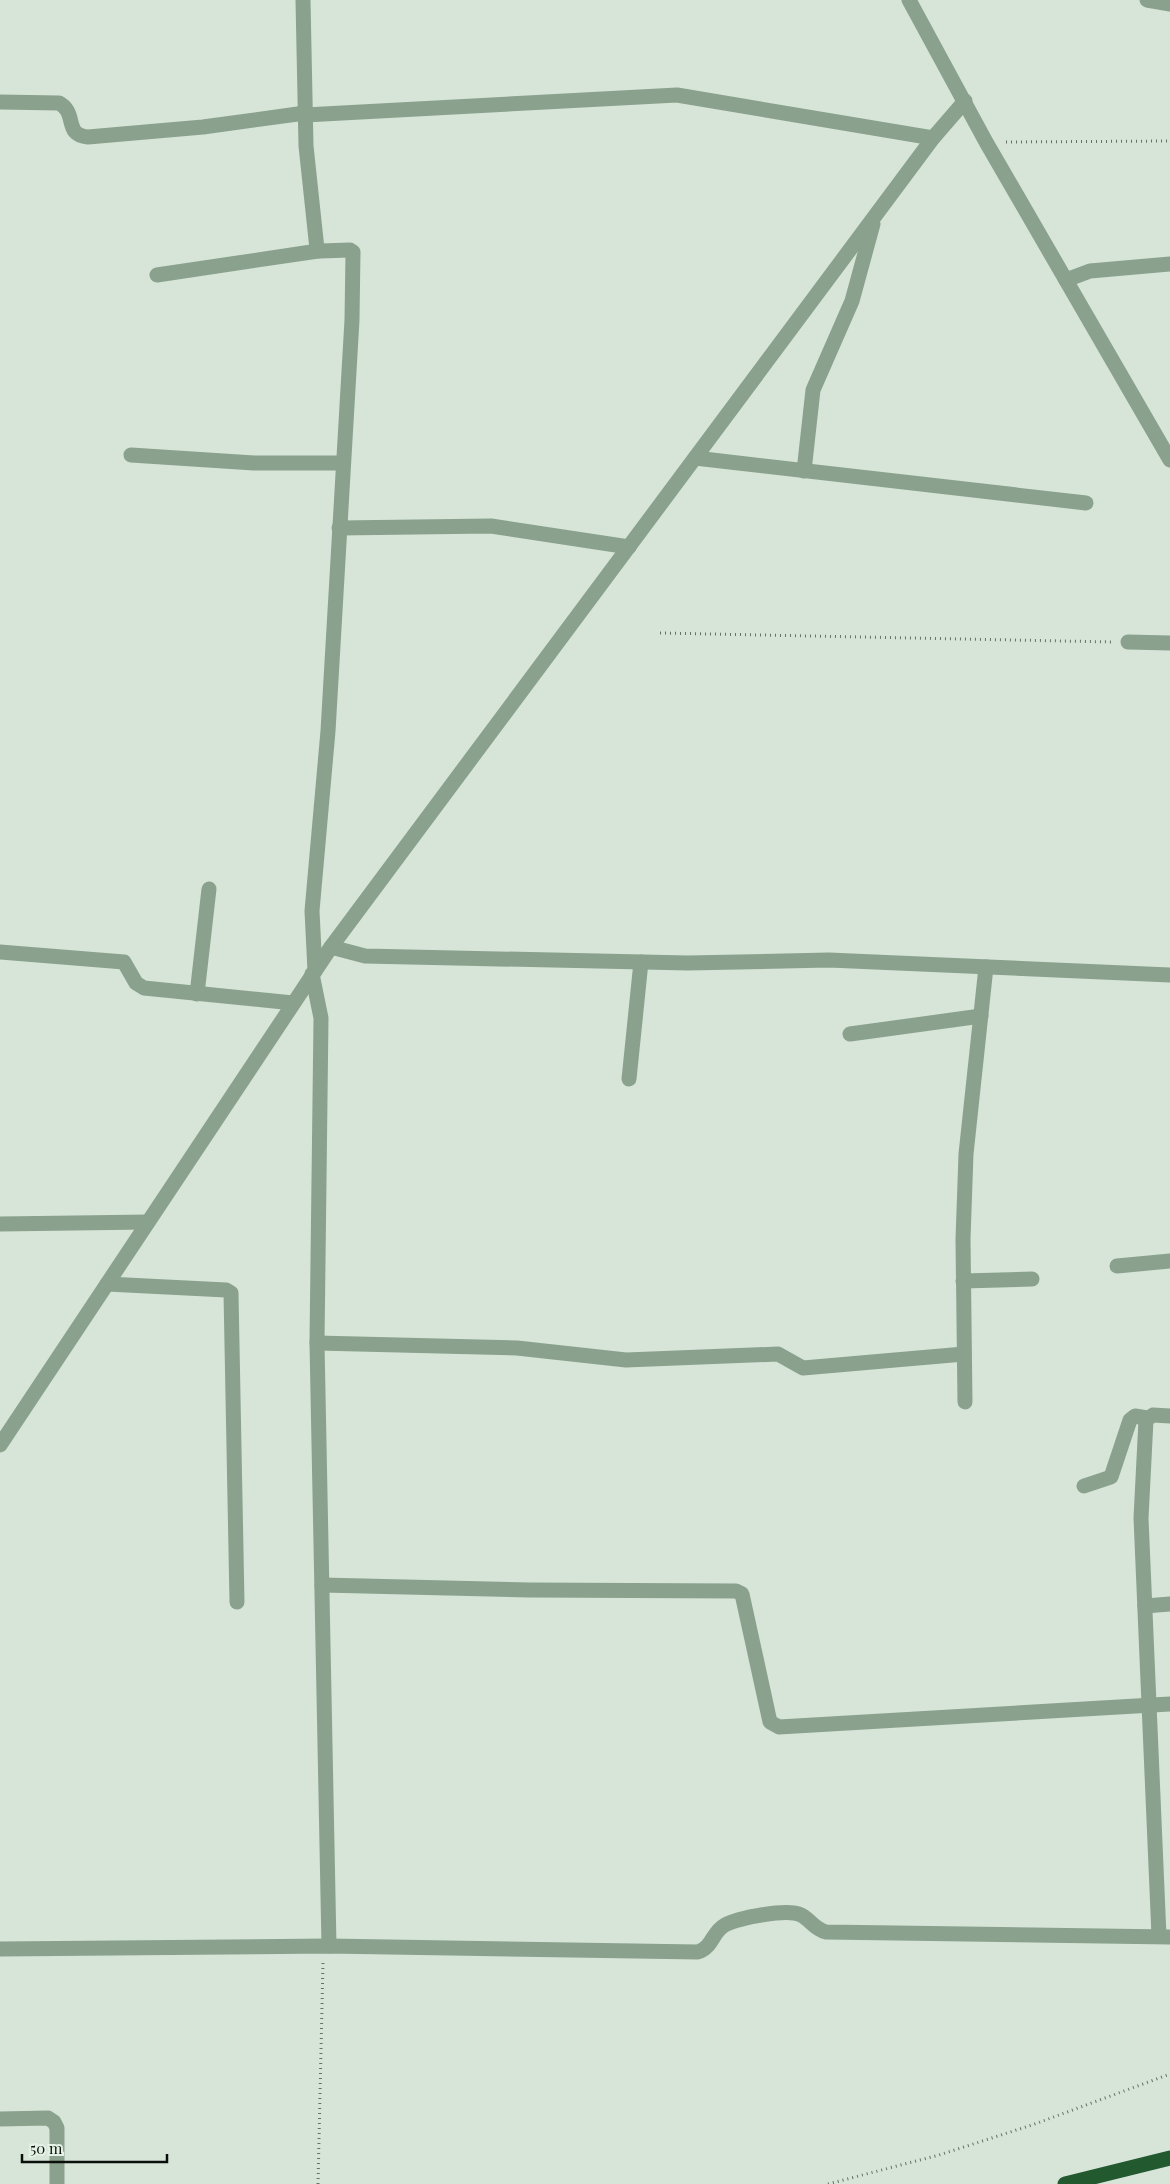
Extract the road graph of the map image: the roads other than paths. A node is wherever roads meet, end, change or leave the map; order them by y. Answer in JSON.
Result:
{"nodes":[{"id":1,"x":303,"y":0,"type":"edge"},
{"id":2,"x":909,"y":0,"type":"edge"},
{"id":3,"x":1147,"y":0,"type":"edge"},
{"id":4,"x":1170,"y":4,"type":"edge"},
{"id":5,"x":0,"y":102,"type":"edge"},
{"id":6,"x":965,"y":102,"type":"junction"},
{"id":7,"x":305,"y":114,"type":"junction"},
{"id":8,"x":933,"y":138,"type":"junction"},
{"id":9,"x":876,"y":215,"type":"junction"},
{"id":10,"x":318,"y":251,"type":"junction"},
{"id":11,"x":1170,"y":264,"type":"edge"},
{"id":12,"x":157,"y":275,"type":"dead end"},
{"id":13,"x":1066,"y":280,"type":"junction"},
{"id":14,"x":130,"y":455,"type":"dead end"},
{"id":15,"x":695,"y":458,"type":"junction"},
{"id":16,"x":1170,"y":460,"type":"edge"},
{"id":17,"x":343,"y":463,"type":"junction"},
{"id":18,"x":804,"y":470,"type":"junction"},
{"id":19,"x":1086,"y":503,"type":"dead end"},
{"id":20,"x":339,"y":528,"type":"junction"},
{"id":21,"x":629,"y":547,"type":"junction"},
{"id":22,"x":1128,"y":642,"type":"road end"},
{"id":23,"x":1170,"y":643,"type":"edge"},
{"id":24,"x":209,"y":889,"type":"dead end"},
{"id":25,"x":331,"y":948,"type":"junction"},
{"id":26,"x":0,"y":952,"type":"edge"},
{"id":27,"x":641,"y":962,"type":"junction"},
{"id":28,"x":986,"y":967,"type":"junction"},
{"id":29,"x":314,"y":973,"type":"junction"},
{"id":30,"x":1170,"y":975,"type":"edge"},
{"id":31,"x":196,"y":994,"type":"junction"},
{"id":32,"x":293,"y":1002,"type":"junction"},
{"id":33,"x":981,"y":1016,"type":"junction"},
{"id":34,"x":850,"y":1034,"type":"dead end"},
{"id":35,"x":629,"y":1079,"type":"dead end"},
{"id":36,"x":148,"y":1222,"type":"junction"},
{"id":37,"x":0,"y":1224,"type":"edge"},
{"id":38,"x":1170,"y":1261,"type":"edge"},
{"id":39,"x":1117,"y":1266,"type":"dead end"},
{"id":40,"x":1032,"y":1279,"type":"dead end"},
{"id":41,"x":963,"y":1281,"type":"junction"},
{"id":42,"x":107,"y":1284,"type":"junction"},
{"id":43,"x":316,"y":1343,"type":"junction"},
{"id":44,"x":964,"y":1354,"type":"junction"},
{"id":45,"x":965,"y":1402,"type":"dead end"},
{"id":46,"x":1170,"y":1416,"type":"edge"},
{"id":47,"x":1147,"y":1418,"type":"junction"},
{"id":48,"x":0,"y":1445,"type":"edge"},
{"id":49,"x":1084,"y":1486,"type":"dead end"},
{"id":50,"x":322,"y":1585,"type":"junction"},
{"id":51,"x":237,"y":1602,"type":"dead end"},
{"id":52,"x":1170,"y":1604,"type":"edge"},
{"id":53,"x":1145,"y":1606,"type":"junction"},
{"id":54,"x":1170,"y":1704,"type":"edge"},
{"id":55,"x":1149,"y":1705,"type":"junction"},
{"id":56,"x":1165,"y":1936,"type":"edge"},
{"id":57,"x":326,"y":1946,"type":"junction"},
{"id":58,"x":0,"y":1949,"type":"edge"},
{"id":59,"x":0,"y":2119,"type":"edge"},
{"id":60,"x":1170,"y":2158,"type":"edge"},
{"id":61,"x":57,"y":2184,"type":"edge"},
{"id":62,"x":1065,"y":2184,"type":"edge"}],
"edges":[{"from":1,"to":7,"type":"street"},
{"from":2,"to":6,"type":"street"},
{"from":3,"to":4,"type":"street"},
{"from":5,"to":7,"type":"street"},
{"from":6,"to":8,"type":"street"},
{"from":6,"to":13,"type":"street"},
{"from":7,"to":8,"type":"street"},
{"from":7,"to":10,"type":"street"},
{"from":8,"to":9,"type":"street"},
{"from":9,"to":15,"type":"street"},
{"from":9,"to":18,"type":"street"},
{"from":10,"to":12,"type":"street"},
{"from":10,"to":17,"type":"street"},
{"from":11,"to":13,"type":"street"},
{"from":13,"to":16,"type":"street"},
{"from":14,"to":17,"type":"street"},
{"from":15,"to":18,"type":"street"},
{"from":15,"to":21,"type":"street"},
{"from":17,"to":20,"type":"street"},
{"from":18,"to":19,"type":"street"},
{"from":20,"to":21,"type":"street"},
{"from":20,"to":29,"type":"street"},
{"from":21,"to":25,"type":"street"},
{"from":22,"to":23,"type":"street"},
{"from":24,"to":31,"type":"street"},
{"from":25,"to":27,"type":"street"},
{"from":25,"to":29,"type":"street"},
{"from":26,"to":31,"type":"street"},
{"from":27,"to":28,"type":"street"},
{"from":27,"to":35,"type":"street"},
{"from":28,"to":30,"type":"street"},
{"from":28,"to":33,"type":"street"},
{"from":29,"to":32,"type":"street"},
{"from":29,"to":43,"type":"street"},
{"from":31,"to":32,"type":"street"},
{"from":32,"to":36,"type":"street"},
{"from":33,"to":34,"type":"street"},
{"from":33,"to":41,"type":"street"},
{"from":36,"to":37,"type":"street"},
{"from":36,"to":42,"type":"street"},
{"from":38,"to":39,"type":"street"},
{"from":40,"to":41,"type":"street"},
{"from":41,"to":44,"type":"street"},
{"from":42,"to":48,"type":"street"},
{"from":42,"to":51,"type":"street"},
{"from":43,"to":44,"type":"street"},
{"from":43,"to":50,"type":"street"},
{"from":44,"to":45,"type":"street"},
{"from":46,"to":47,"type":"street"},
{"from":47,"to":49,"type":"street"},
{"from":47,"to":53,"type":"street"},
{"from":50,"to":55,"type":"street"},
{"from":50,"to":57,"type":"street"},
{"from":52,"to":53,"type":"street"},
{"from":53,"to":55,"type":"street"},
{"from":54,"to":55,"type":"street"},
{"from":55,"to":56,"type":"street"},
{"from":56,"to":57,"type":"street"},
{"from":57,"to":58,"type":"street"},
{"from":59,"to":61,"type":"street"},
{"from":60,"to":62,"type":"highway"}]}
